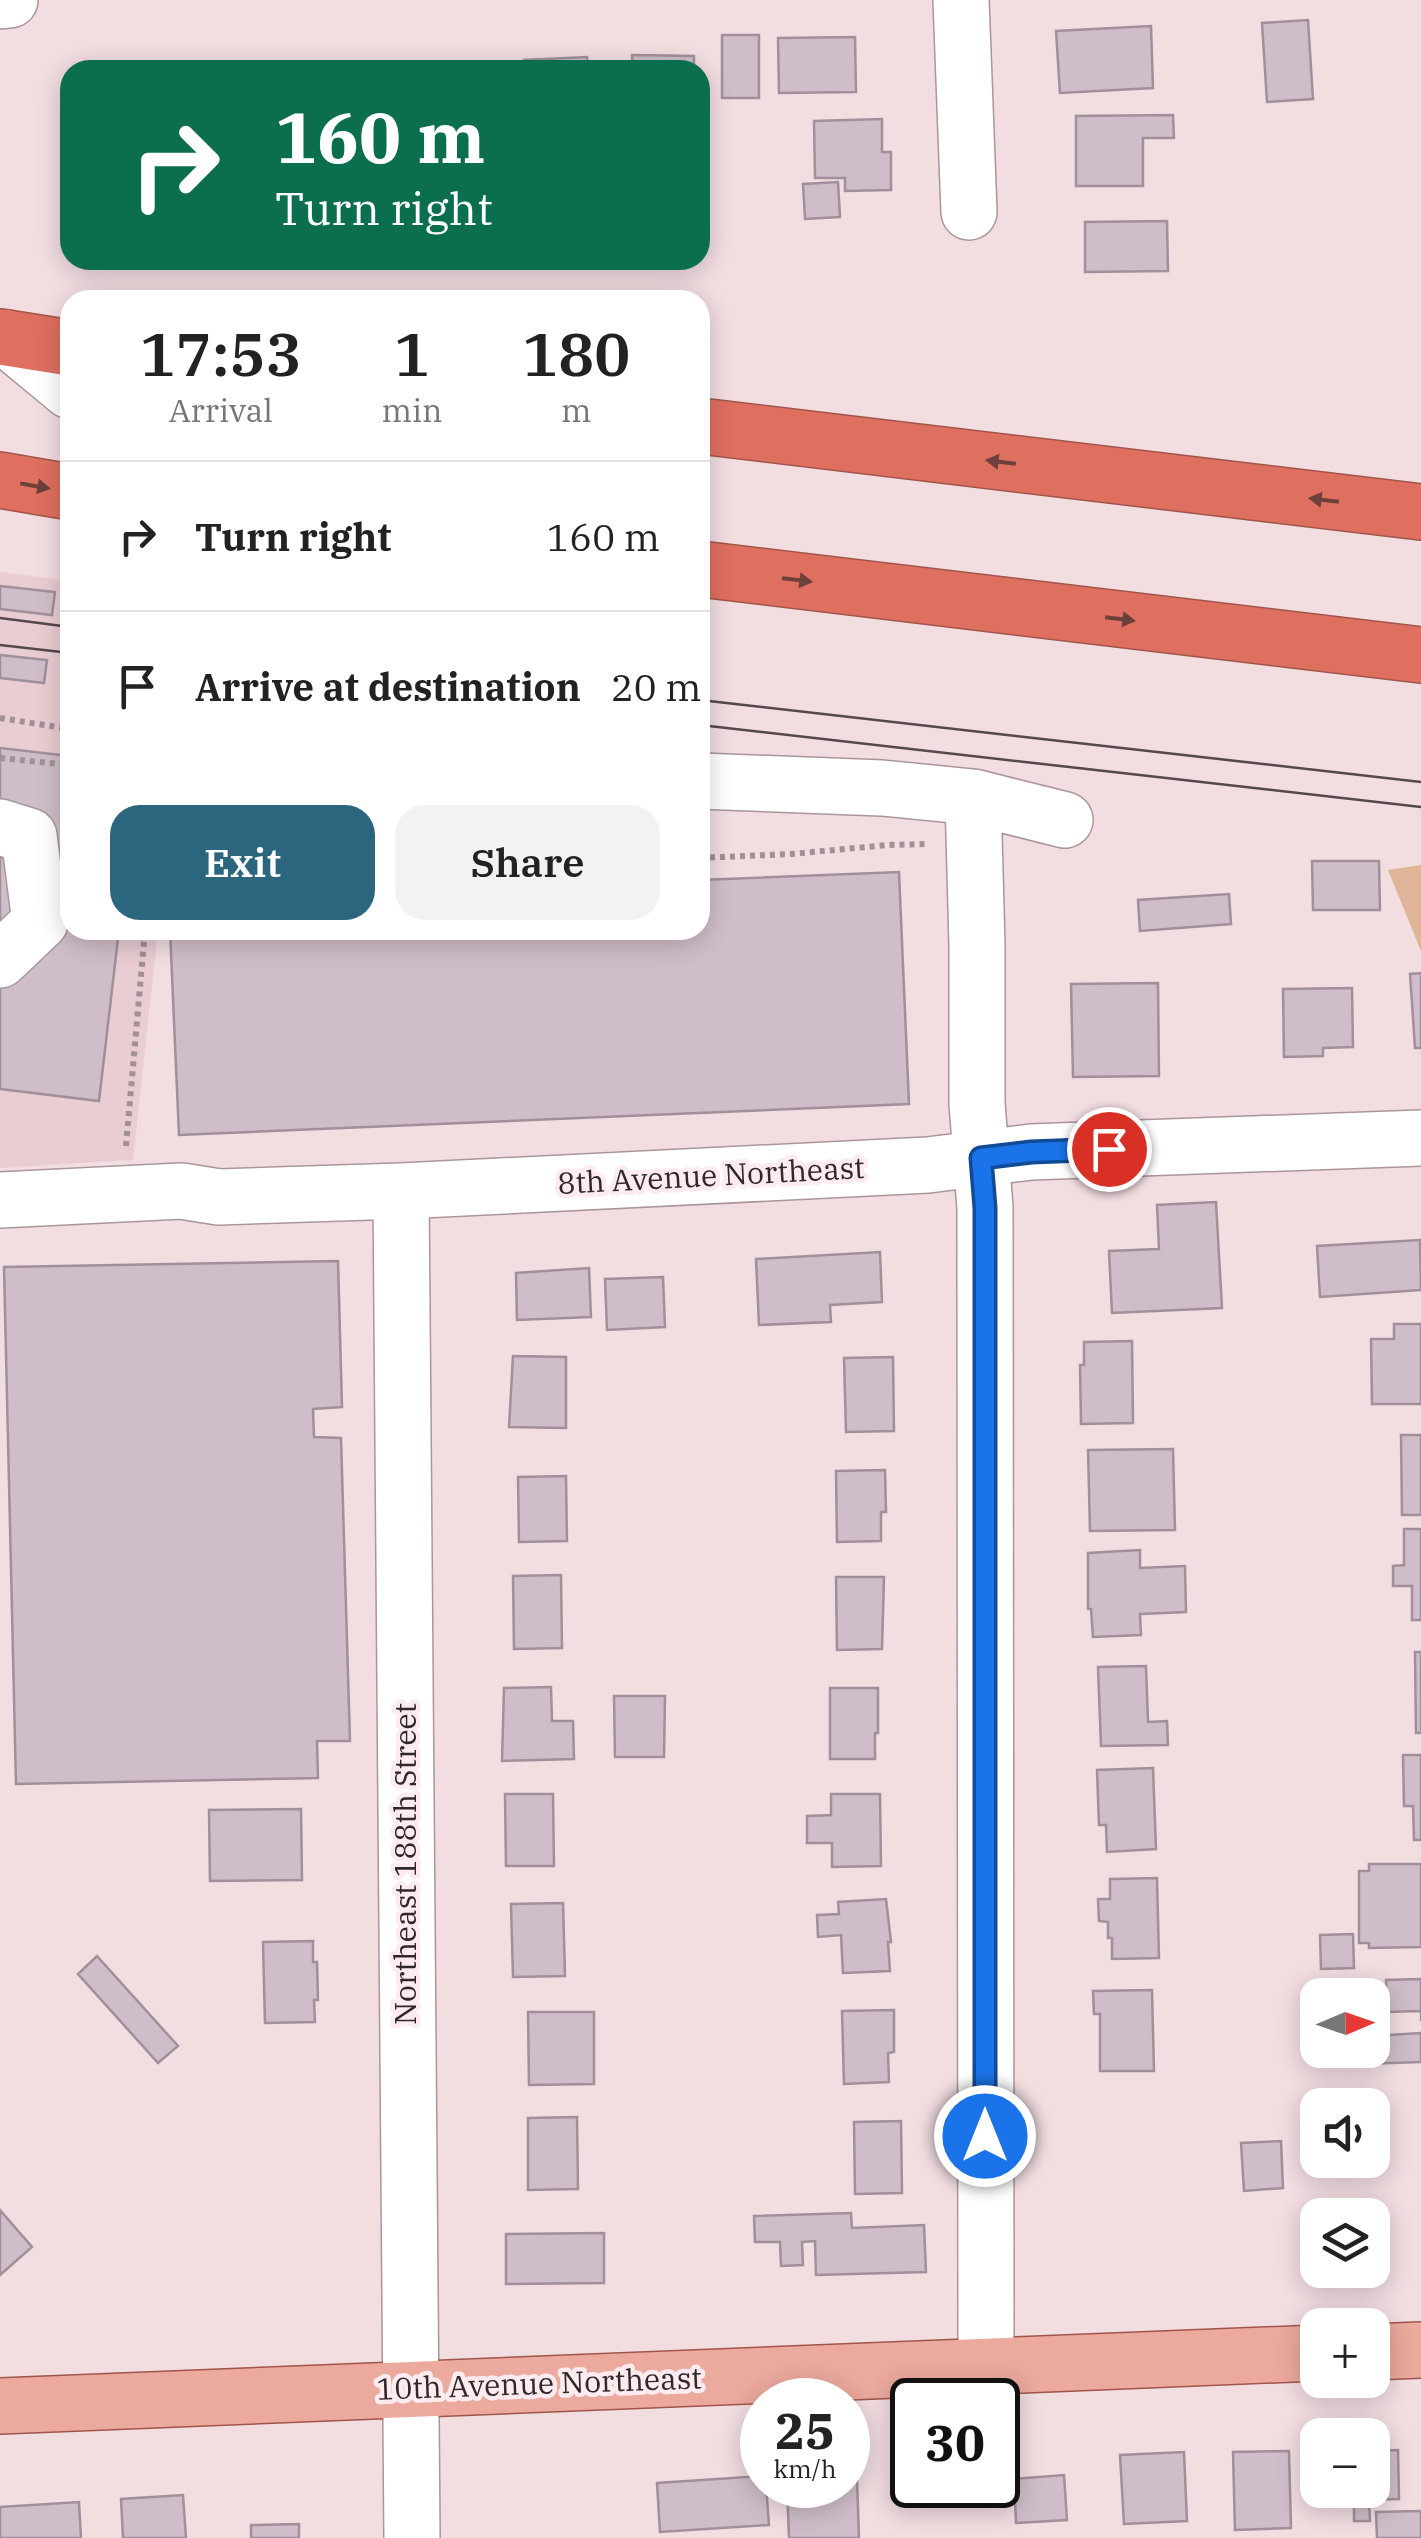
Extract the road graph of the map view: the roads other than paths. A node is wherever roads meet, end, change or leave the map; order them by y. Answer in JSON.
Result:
{"nodes":[{"id":1,"x":0,"y":0,"type":"edge"},
{"id":2,"x":10,"y":0,"type":"edge"},
{"id":3,"x":962,"y":0,"type":"edge"},
{"id":4,"x":969,"y":212,"type":"dead end"},
{"id":5,"x":3,"y":337,"type":"edge"},
{"id":6,"x":60,"y":346,"type":"edge"},
{"id":7,"x":60,"y":383,"type":"edge"},
{"id":8,"x":710,"y":427,"type":"edge"},
{"id":9,"x":0,"y":480,"type":"edge"},
{"id":10,"x":60,"y":490,"type":"edge"},
{"id":11,"x":1421,"y":512,"type":"edge"},
{"id":12,"x":710,"y":570,"type":"edge"},
{"id":13,"x":1421,"y":655,"type":"edge"},
{"id":14,"x":710,"y":781,"type":"edge"},
{"id":15,"x":974,"y":797,"type":"junction"},
{"id":16,"x":1065,"y":820,"type":"dead end"},
{"id":17,"x":0,"y":826,"type":"edge"},
{"id":18,"x":0,"y":960,"type":"edge"},
{"id":19,"x":1421,"y":1138,"type":"edge"},
{"id":20,"x":981,"y":1158,"type":"junction"},
{"id":21,"x":401,"y":1190,"type":"junction"},
{"id":22,"x":0,"y":1200,"type":"edge"},
{"id":23,"x":1421,"y":2350,"type":"edge"},
{"id":24,"x":1390,"y":2351,"type":"edge"},
{"id":25,"x":1300,"y":2354,"type":"edge"},
{"id":26,"x":986,"y":2365,"type":"junction"},
{"id":27,"x":410,"y":2389,"type":"junction"},
{"id":28,"x":0,"y":2406,"type":"edge"},
{"id":29,"x":412,"y":2538,"type":"edge"}],
"edges":[{"from":1,"to":2,"type":"street"},
{"from":3,"to":4,"type":"street"},
{"from":5,"to":6,"type":"highway"},
{"from":5,"to":7,"type":"street"},
{"from":11,"to":8,"type":"highway","one_way":true},
{"from":9,"to":10,"type":"highway","one_way":true},
{"from":12,"to":13,"type":"highway","one_way":true},
{"from":14,"to":15,"type":"street"},
{"from":15,"to":16,"type":"street"},
{"from":15,"to":20,"type":"street"},
{"from":17,"to":18,"type":"street"},
{"from":19,"to":20,"type":"street","name":"8th Avenue Northeast"},
{"from":20,"to":21,"type":"street","name":"8th Avenue Northeast"},
{"from":20,"to":26,"type":"street"},
{"from":21,"to":22,"type":"street","name":"8th Avenue Northeast"},
{"from":21,"to":27,"type":"street","name":"Northeast 188th Street"},
{"from":23,"to":24,"type":"main road"},
{"from":25,"to":26,"type":"main road","name":"10th Avenue Northeast"},
{"from":26,"to":27,"type":"main road","name":"10th Avenue Northeast"},
{"from":27,"to":28,"type":"main road","name":"10th Avenue Northeast"},
{"from":27,"to":29,"type":"street","name":"Northeast 188th Street"}]}
